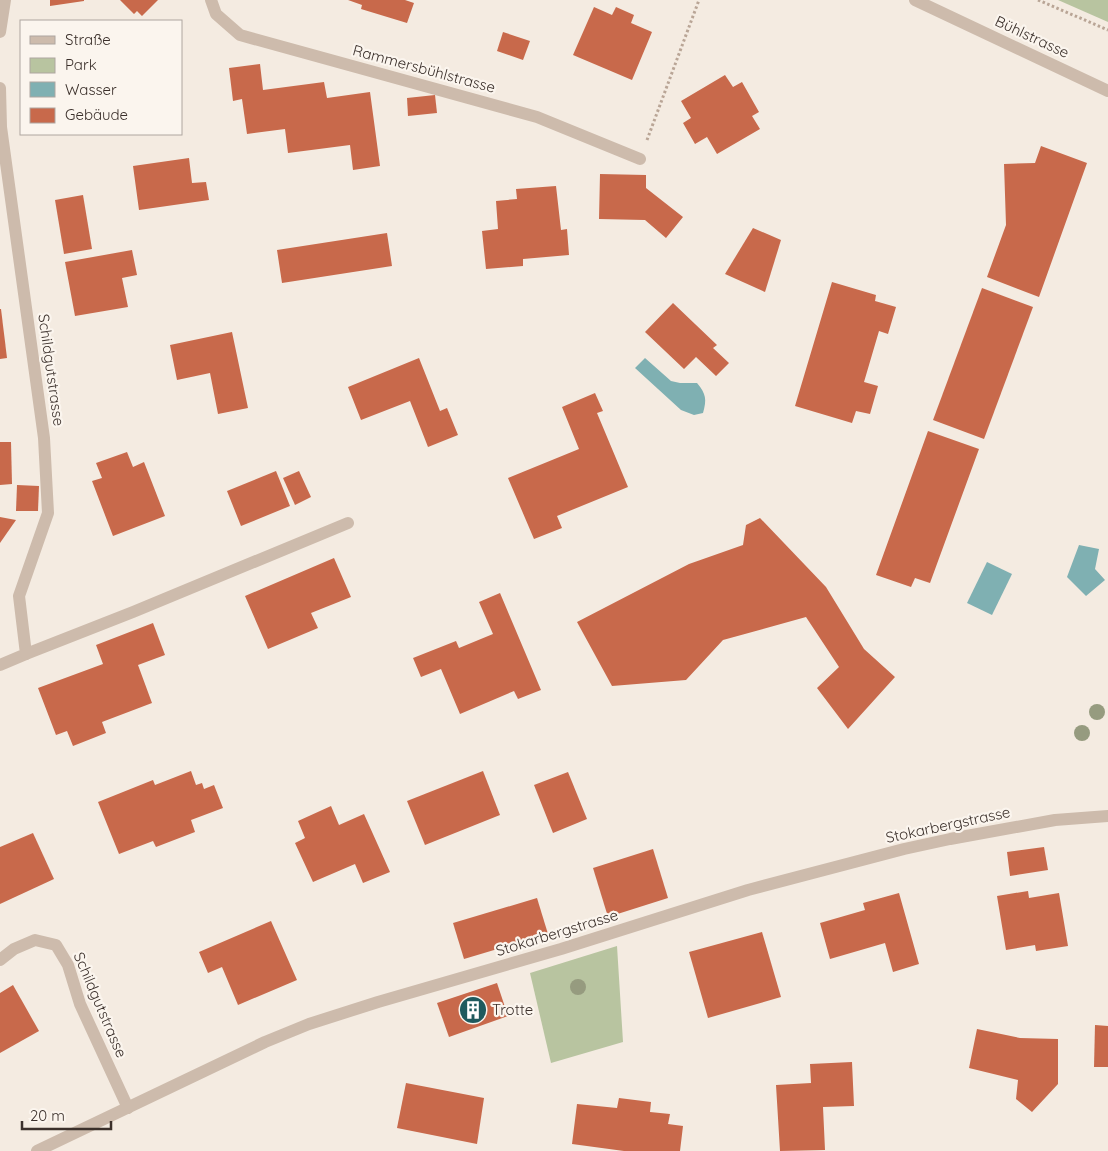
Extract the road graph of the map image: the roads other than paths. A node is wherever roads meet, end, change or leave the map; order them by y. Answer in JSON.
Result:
{"nodes":[{"id":1,"x":5,"y":0,"type":"edge"},
{"id":2,"x":211,"y":0,"type":"edge"},
{"id":3,"x":915,"y":0,"type":"edge"},
{"id":4,"x":0,"y":32,"type":"edge"},
{"id":5,"x":0,"y":88,"type":"edge"},
{"id":6,"x":1108,"y":91,"type":"edge"},
{"id":7,"x":640,"y":159,"type":"road end"},
{"id":8,"x":348,"y":523,"type":"dead end"},
{"id":9,"x":26,"y":654,"type":"junction"},
{"id":10,"x":0,"y":665,"type":"edge"},
{"id":11,"x":1108,"y":816,"type":"edge"},
{"id":12,"x":0,"y":960,"type":"edge"},
{"id":13,"x":128,"y":1108,"type":"junction"},
{"id":14,"x":37,"y":1151,"type":"edge"}],
"edges":[{"from":1,"to":4,"type":"street"},
{"from":2,"to":7,"type":"street","name":"Rammersbühlstrasse"},
{"from":3,"to":6,"type":"street","name":"Bühlstrasse"},
{"from":5,"to":9,"type":"street","name":"Schildgutstrasse"},
{"from":8,"to":9,"type":"street"},
{"from":9,"to":10,"type":"street"},
{"from":11,"to":13,"type":"street","name":"Stokarbergstrasse"},
{"from":12,"to":13,"type":"street","name":"Schildgutstrasse"},
{"from":13,"to":14,"type":"street","name":"Stokarbergstrasse"}]}
